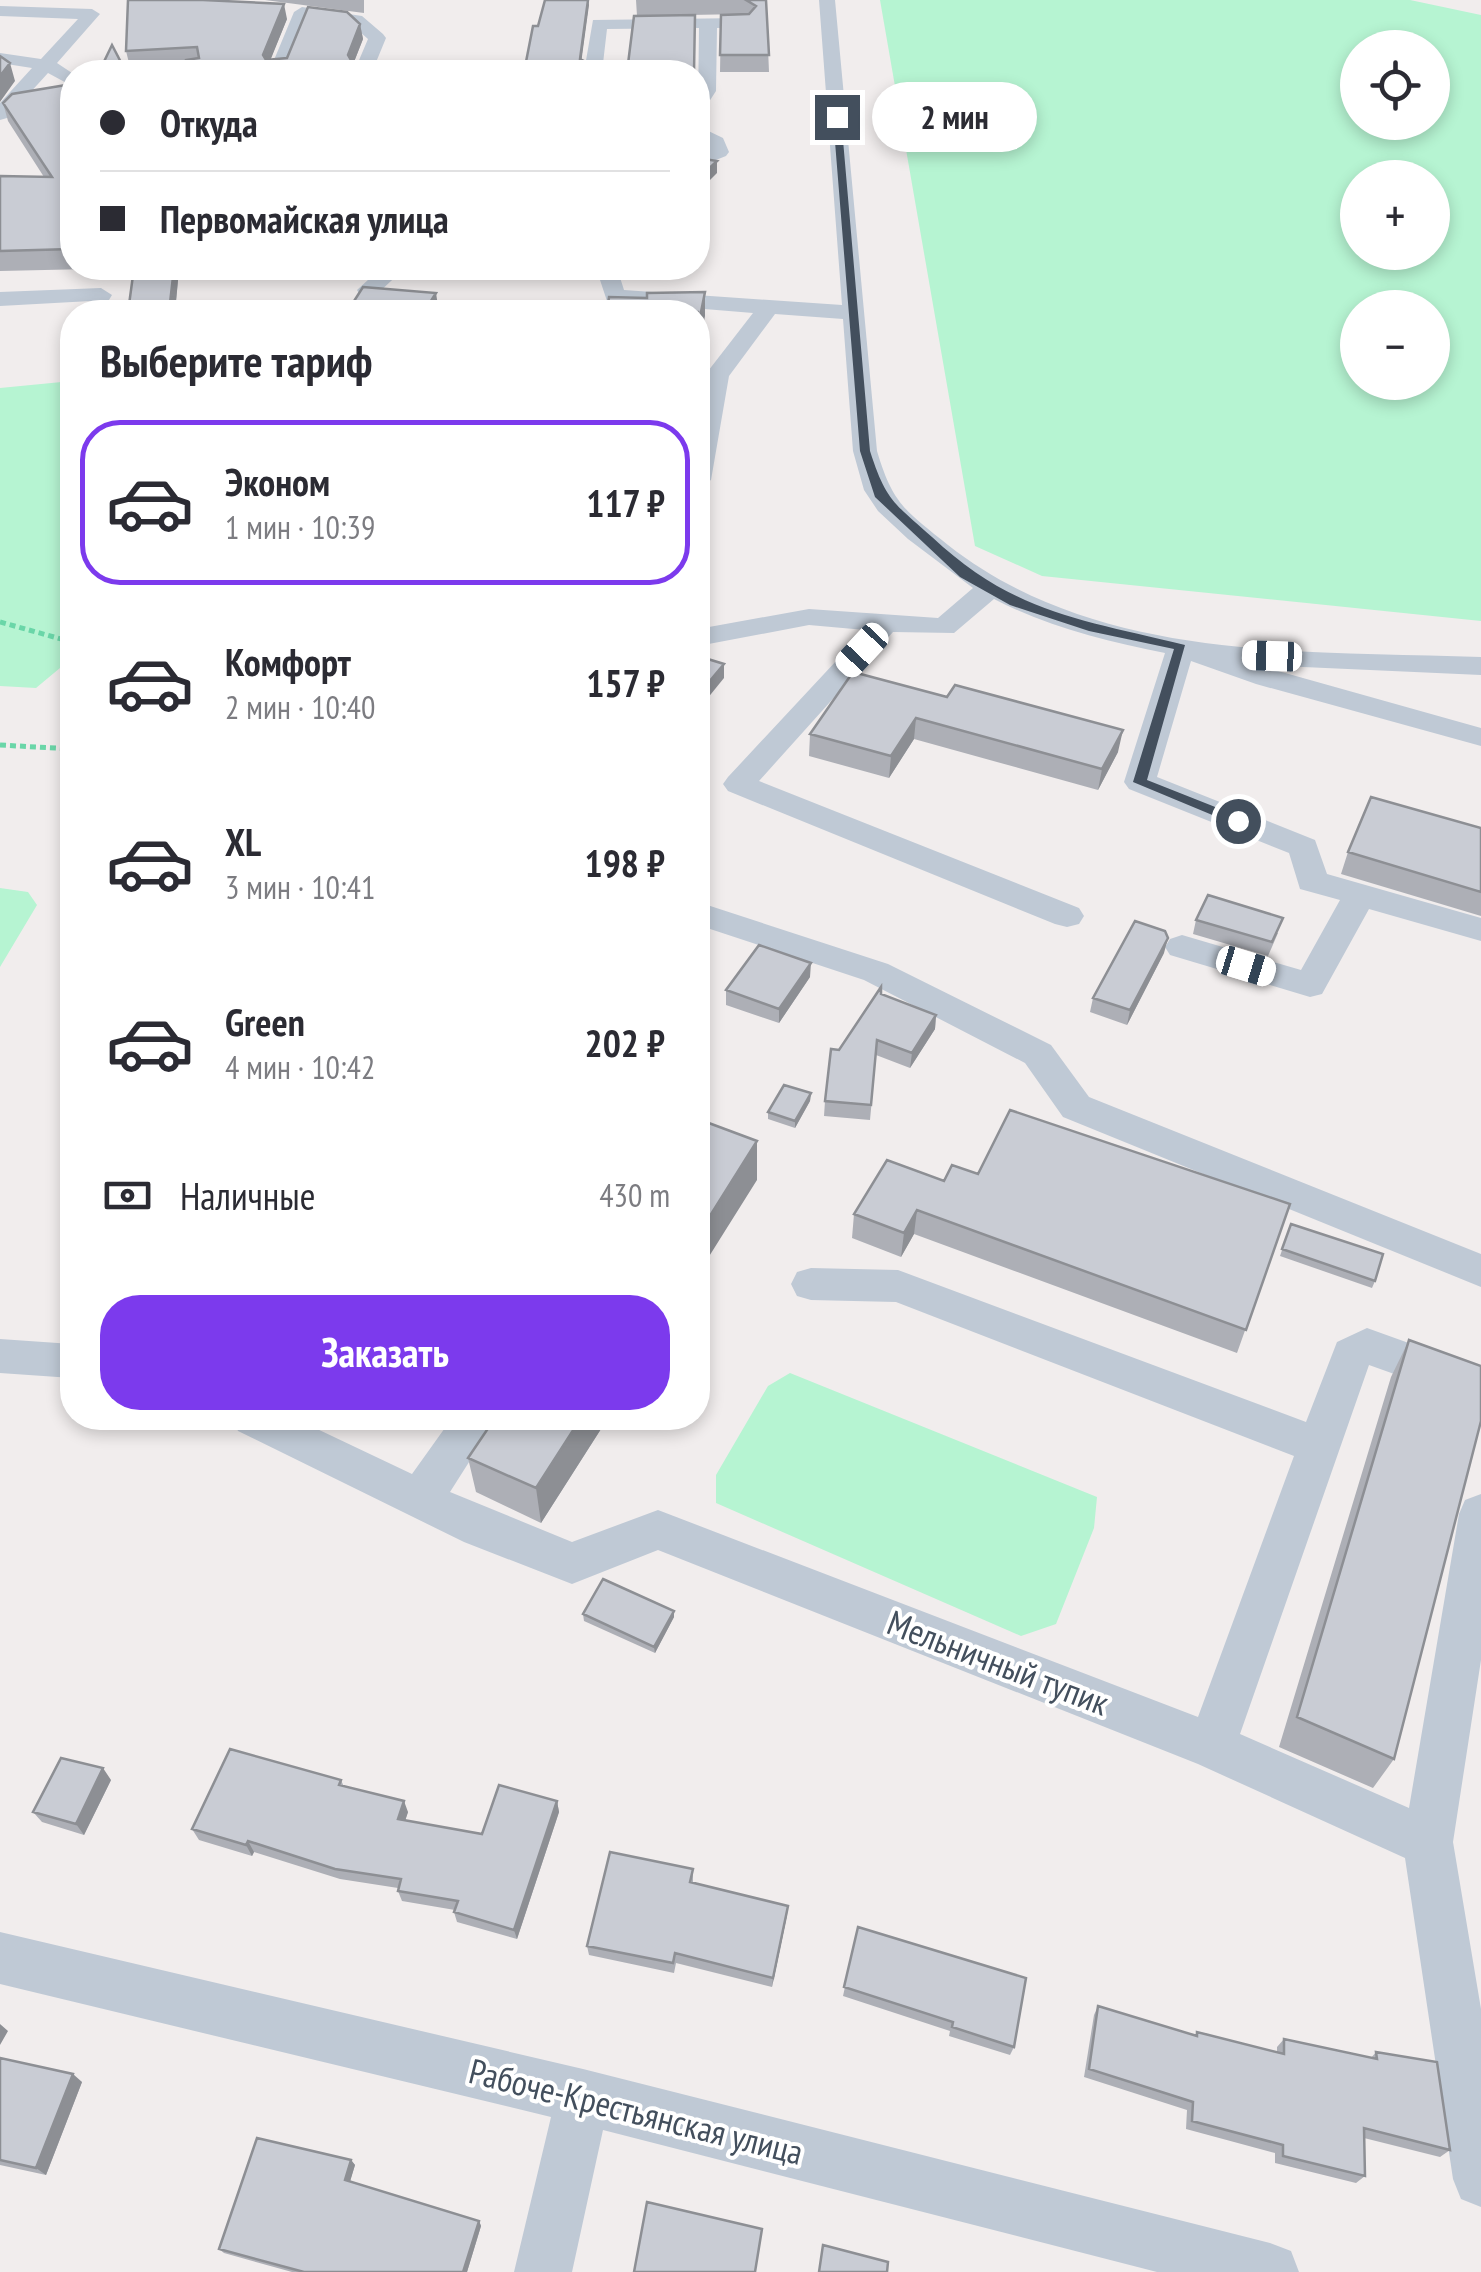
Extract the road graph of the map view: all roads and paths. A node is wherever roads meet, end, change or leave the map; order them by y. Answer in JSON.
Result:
{"nodes":[{"id":1,"x":827,"y":0,"type":"edge"},
{"id":2,"x":4,"y":16,"type":"edge"},
{"id":3,"x":708,"y":23,"type":"junction"},
{"id":4,"x":742,"y":23,"type":"edge"},
{"id":5,"x":0,"y":58,"type":"edge"},
{"id":6,"x":285,"y":60,"type":"edge"},
{"id":7,"x":368,"y":60,"type":"edge"},
{"id":8,"x":594,"y":60,"type":"edge"},
{"id":9,"x":707,"y":60,"type":"edge"},
{"id":10,"x":48,"y":65,"type":"junction"},
{"id":11,"x":60,"y":73,"type":"edge"},
{"id":12,"x":0,"y":114,"type":"edge"},
{"id":13,"x":710,"y":139,"type":"edge"},
{"id":14,"x":710,"y":156,"type":"edge"},
{"id":15,"x":380,"y":280,"type":"edge"},
{"id":16,"x":611,"y":280,"type":"edge"},
{"id":17,"x":368,"y":290,"type":"edge"},
{"id":18,"x":101,"y":295,"type":"dead end"},
{"id":19,"x":616,"y":296,"type":"junction"},
{"id":20,"x":0,"y":299,"type":"edge"},
{"id":21,"x":611,"y":300,"type":"edge"},
{"id":22,"x":667,"y":300,"type":"edge"},
{"id":23,"x":710,"y":303,"type":"edge"},
{"id":24,"x":768,"y":308,"type":"junction"},
{"id":25,"x":853,"y":312,"type":"junction"},
{"id":26,"x":710,"y":418,"type":"edge"},
{"id":27,"x":990,"y":588,"type":"junction"},
{"id":28,"x":0,"y":622,"type":"edge"},
{"id":29,"x":886,"y":623,"type":"junction"},
{"id":30,"x":710,"y":635,"type":"edge"},
{"id":31,"x":60,"y":639,"type":"edge"},
{"id":32,"x":1181,"y":647,"type":"junction"},
{"id":33,"x":1481,"y":666,"type":"edge"},
{"id":34,"x":1481,"y":738,"type":"edge"},
{"id":35,"x":0,"y":746,"type":"edge"},
{"id":36,"x":60,"y":748,"type":"edge"},
{"id":37,"x":1360,"y":895,"type":"junction"},
{"id":38,"x":1067,"y":916,"type":"dead end"},
{"id":39,"x":710,"y":917,"type":"edge"},
{"id":40,"x":1481,"y":930,"type":"edge"},
{"id":41,"x":1182,"y":947,"type":"dead end"},
{"id":42,"x":1481,"y":1271,"type":"edge"},
{"id":43,"x":811,"y":1284,"type":"dead end"},
{"id":44,"x":0,"y":1356,"type":"edge"},
{"id":45,"x":60,"y":1360,"type":"edge"},
{"id":46,"x":1481,"y":1387,"type":"edge"},
{"id":47,"x":279,"y":1430,"type":"edge"},
{"id":48,"x":468,"y":1430,"type":"edge"},
{"id":49,"x":1319,"y":1446,"type":"junction"},
{"id":50,"x":420,"y":1498,"type":"junction"},
{"id":51,"x":1479,"y":1528,"type":"edge"},
{"id":52,"x":1212,"y":1746,"type":"junction"},
{"id":53,"x":1428,"y":1842,"type":"junction"},
{"id":54,"x":0,"y":1958,"type":"edge"},
{"id":55,"x":583,"y":2098,"type":"junction"},
{"id":56,"x":1481,"y":2179,"type":"edge"},
{"id":57,"x":543,"y":2272,"type":"edge"},
{"id":58,"x":1270,"y":2272,"type":"edge"}],
"edges":[{"from":1,"to":25,"type":"street"},
{"from":2,"to":10,"type":"street"},
{"from":3,"to":4,"type":"street"},
{"from":3,"to":8,"type":"street"},
{"from":3,"to":9,"type":"street"},
{"from":5,"to":10,"type":"street"},
{"from":6,"to":7,"type":"street"},
{"from":10,"to":11,"type":"street"},
{"from":10,"to":12,"type":"street"},
{"from":13,"to":14,"type":"street"},
{"from":15,"to":17,"type":"street"},
{"from":16,"to":19,"type":"street"},
{"from":18,"to":20,"type":"street"},
{"from":19,"to":21,"type":"street"},
{"from":19,"to":22,"type":"street"},
{"from":23,"to":24,"type":"street"},
{"from":24,"to":25,"type":"street"},
{"from":24,"to":26,"type":"street"},
{"from":25,"to":27,"type":"street"},
{"from":27,"to":29,"type":"street"},
{"from":27,"to":32,"type":"street"},
{"from":28,"to":31,"type":"path"},
{"from":29,"to":30,"type":"street"},
{"from":29,"to":38,"type":"street"},
{"from":32,"to":33,"type":"street"},
{"from":32,"to":34,"type":"street"},
{"from":32,"to":37,"type":"street"},
{"from":35,"to":36,"type":"path"},
{"from":37,"to":40,"type":"street"},
{"from":37,"to":41,"type":"street"},
{"from":39,"to":42,"type":"street"},
{"from":43,"to":49,"type":"street"},
{"from":44,"to":45,"type":"street"},
{"from":46,"to":49,"type":"street"},
{"from":47,"to":50,"type":"street","name":"Мельничный тупик"},
{"from":48,"to":50,"type":"street"},
{"from":49,"to":52,"type":"street"},
{"from":50,"to":52,"type":"street","name":"Мельничный тупик"},
{"from":51,"to":53,"type":"street"},
{"from":52,"to":53,"type":"street","name":"Мельничный тупик"},
{"from":53,"to":56,"type":"street"},
{"from":54,"to":55,"type":"street","name":"Рабоче-Крестьянская улица"},
{"from":55,"to":57,"type":"street"},
{"from":55,"to":58,"type":"street","name":"Рабоче-Крестьянская улица"}]}
